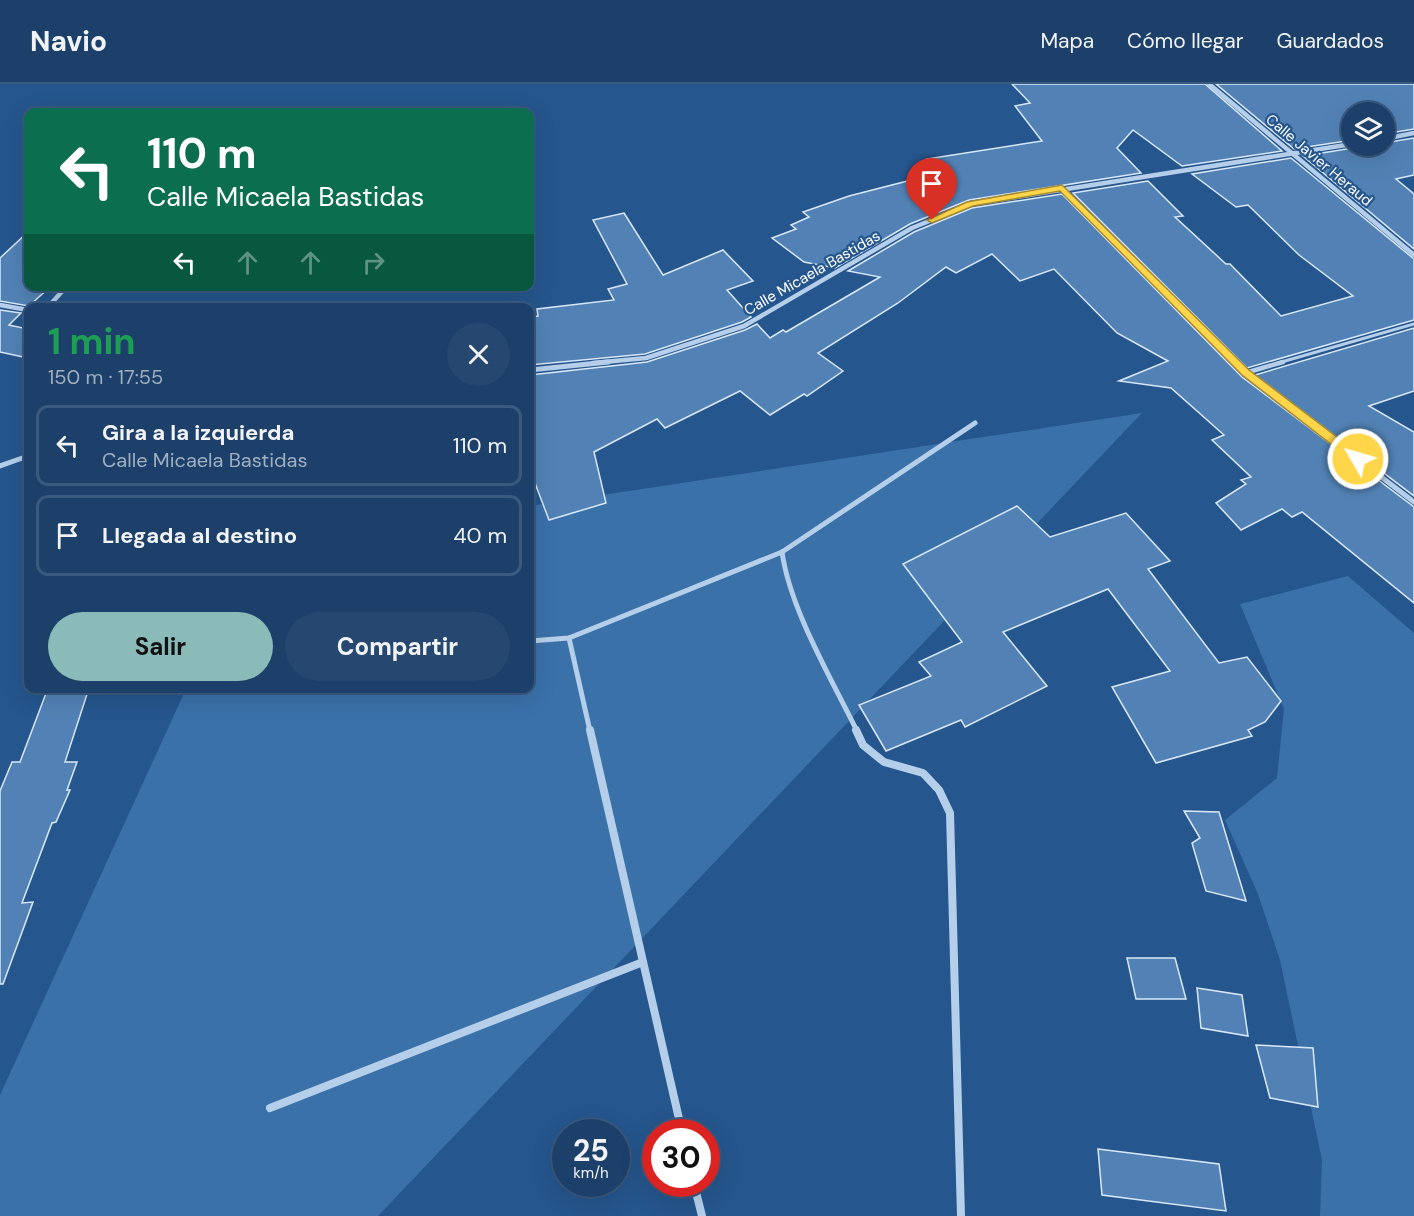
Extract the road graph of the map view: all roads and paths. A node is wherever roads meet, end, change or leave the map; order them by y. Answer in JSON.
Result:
{"nodes":[{"id":1,"x":1209,"y":84,"type":"edge"},
{"id":2,"x":1414,"y":133,"type":"edge"},
{"id":3,"x":1395,"y":137,"type":"edge"},
{"id":4,"x":1341,"y":146,"type":"edge"},
{"id":5,"x":1295,"y":154,"type":"junction"},
{"id":6,"x":1062,"y":188,"type":"junction"},
{"id":7,"x":1414,"y":255,"type":"edge"},
{"id":8,"x":62,"y":291,"type":"edge"},
{"id":9,"x":52,"y":303,"type":"edge"},
{"id":10,"x":0,"y":305,"type":"edge"},
{"id":11,"x":24,"y":309,"type":"edge"},
{"id":12,"x":1414,"y":324,"type":"edge"},
{"id":13,"x":534,"y":370,"type":"edge"},
{"id":14,"x":1245,"y":372,"type":"junction"},
{"id":15,"x":975,"y":423,"type":"dead end"},
{"id":16,"x":24,"y":457,"type":"edge"},
{"id":17,"x":0,"y":466,"type":"edge"},
{"id":18,"x":1414,"y":502,"type":"edge"},
{"id":19,"x":782,"y":552,"type":"junction"},
{"id":20,"x":569,"y":638,"type":"junction"},
{"id":21,"x":534,"y":641,"type":"edge"},
{"id":22,"x":643,"y":962,"type":"junction"},
{"id":23,"x":270,"y":1108,"type":"dead end"},
{"id":24,"x":679,"y":1119,"type":"edge"},
{"id":25,"x":697,"y":1197,"type":"edge"},
{"id":26,"x":702,"y":1216,"type":"edge"},
{"id":27,"x":961,"y":1216,"type":"edge"}],
"edges":[{"from":1,"to":5,"type":"street","name":"Calle Javier Heraud"},
{"from":2,"to":3,"type":"street"},
{"from":4,"to":5,"type":"street","name":"Calle Micaela Bastidas"},
{"from":5,"to":6,"type":"street","name":"Calle Micaela Bastidas"},
{"from":5,"to":7,"type":"street","name":"Calle Javier Heraud"},
{"from":6,"to":13,"type":"street","name":"Calle Micaela Bastidas"},
{"from":6,"to":14,"type":"street"},
{"from":8,"to":9,"type":"street"},
{"from":10,"to":11,"type":"street"},
{"from":12,"to":14,"type":"lane"},
{"from":14,"to":18,"type":"street"},
{"from":15,"to":19,"type":"street"},
{"from":16,"to":17,"type":"street"},
{"from":19,"to":20,"type":"street"},
{"from":19,"to":27,"type":"street"},
{"from":20,"to":21,"type":"street"},
{"from":20,"to":22,"type":"street"},
{"from":22,"to":23,"type":"street"},
{"from":22,"to":24,"type":"street"},
{"from":25,"to":26,"type":"street"}]}
